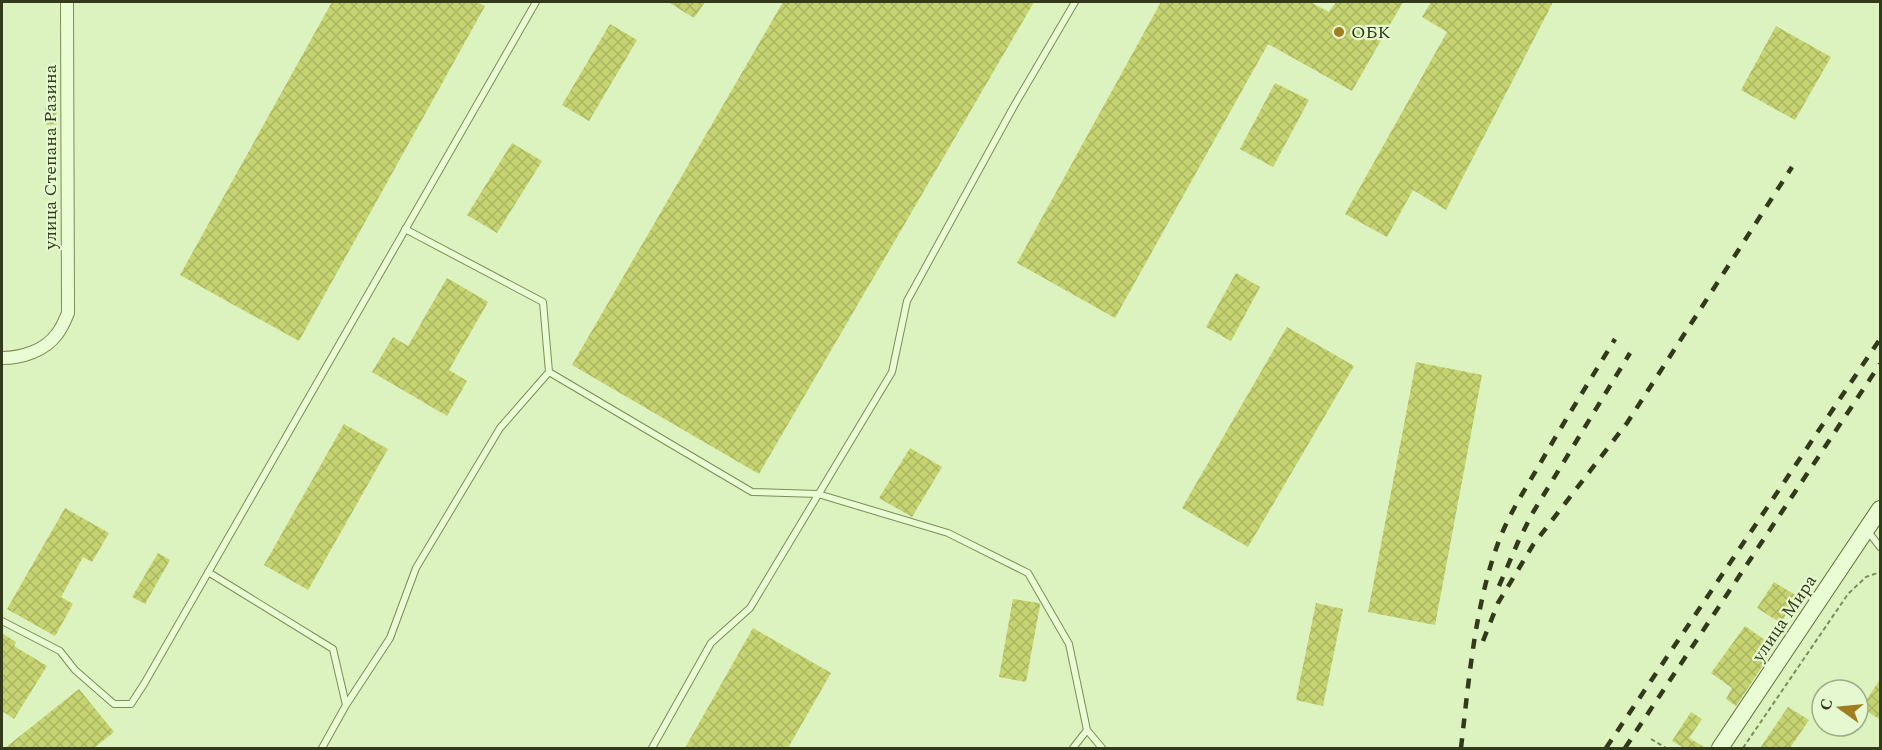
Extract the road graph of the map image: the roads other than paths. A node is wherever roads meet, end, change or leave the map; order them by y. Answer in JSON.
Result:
{"nodes":[{"id":1,"x":68,"y":2,"type":"edge"},
{"id":2,"x":536,"y":2,"type":"edge"},
{"id":3,"x":1075,"y":2,"type":"edge"},
{"id":4,"x":405,"y":229,"type":"junction"},
{"id":5,"x":2,"y":358,"type":"edge"},
{"id":6,"x":549,"y":372,"type":"junction"},
{"id":7,"x":818,"y":494,"type":"junction"},
{"id":8,"x":1881,"y":509,"type":"edge"},
{"id":9,"x":1867,"y":530,"type":"junction"},
{"id":10,"x":1881,"y":547,"type":"edge"},
{"id":11,"x":208,"y":572,"type":"junction"},
{"id":12,"x":2,"y":621,"type":"edge"},
{"id":13,"x":346,"y":705,"type":"junction"},
{"id":14,"x":1087,"y":730,"type":"junction"},
{"id":15,"x":322,"y":748,"type":"edge"},
{"id":16,"x":652,"y":748,"type":"edge"},
{"id":17,"x":1073,"y":748,"type":"edge"},
{"id":18,"x":1102,"y":748,"type":"edge"},
{"id":19,"x":1720,"y":748,"type":"edge"}],
"edges":[{"from":1,"to":5,"type":"street","name":"улица Степана Разина"},
{"from":2,"to":4,"type":"lane"},
{"from":3,"to":7,"type":"lane"},
{"from":4,"to":6,"type":"lane"},
{"from":4,"to":11,"type":"lane"},
{"from":6,"to":7,"type":"lane"},
{"from":6,"to":13,"type":"lane"},
{"from":7,"to":14,"type":"lane"},
{"from":7,"to":16,"type":"lane"},
{"from":8,"to":9,"type":"street","name":"улица Мира"},
{"from":9,"to":10,"type":"lane"},
{"from":9,"to":19,"type":"street","name":"улица Мира"},
{"from":11,"to":12,"type":"lane"},
{"from":11,"to":13,"type":"lane"},
{"from":13,"to":15,"type":"lane"},
{"from":14,"to":17,"type":"lane"},
{"from":14,"to":18,"type":"lane"}]}
